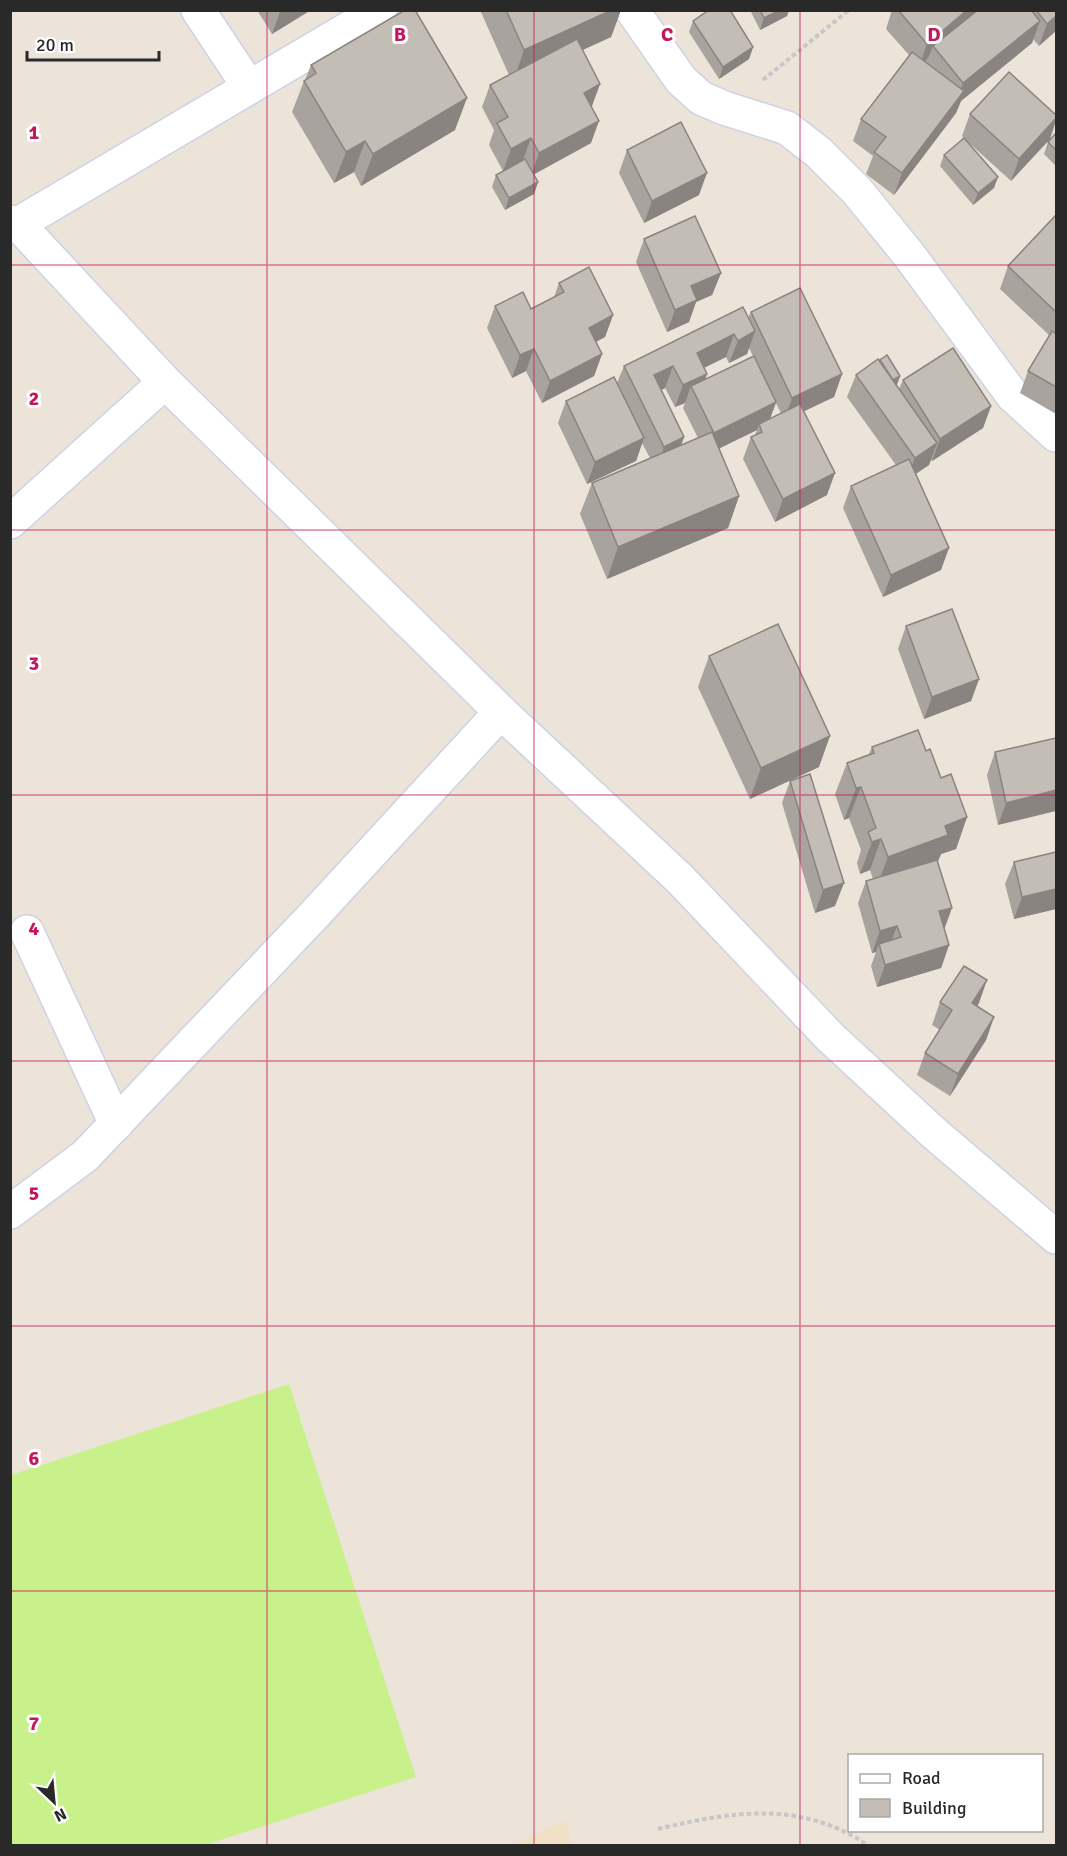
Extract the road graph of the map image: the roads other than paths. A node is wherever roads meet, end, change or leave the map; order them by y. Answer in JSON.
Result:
{"nodes":[{"id":1,"x":198,"y":10,"type":"edge"},
{"id":2,"x":380,"y":10,"type":"edge"},
{"id":3,"x":632,"y":10,"type":"edge"},
{"id":4,"x":249,"y":87,"type":"junction"},
{"id":5,"x":14,"y":223,"type":"edge"},
{"id":6,"x":165,"y":382,"type":"junction"},
{"id":7,"x":1056,"y":435,"type":"edge"},
{"id":8,"x":10,"y":522,"type":"edge"},
{"id":9,"x":501,"y":712,"type":"junction"},
{"id":10,"x":27,"y":932,"type":"dead end"},
{"id":11,"x":116,"y":1124,"type":"junction"},
{"id":12,"x":10,"y":1212,"type":"edge"},
{"id":13,"x":1056,"y":1237,"type":"edge"}],
"edges":[{"from":1,"to":4,"type":"street"},
{"from":2,"to":4,"type":"street"},
{"from":3,"to":7,"type":"street"},
{"from":4,"to":5,"type":"street"},
{"from":5,"to":6,"type":"street"},
{"from":6,"to":8,"type":"street"},
{"from":6,"to":9,"type":"street"},
{"from":9,"to":11,"type":"street"},
{"from":9,"to":13,"type":"street"},
{"from":10,"to":11,"type":"street"},
{"from":11,"to":12,"type":"street"}]}
